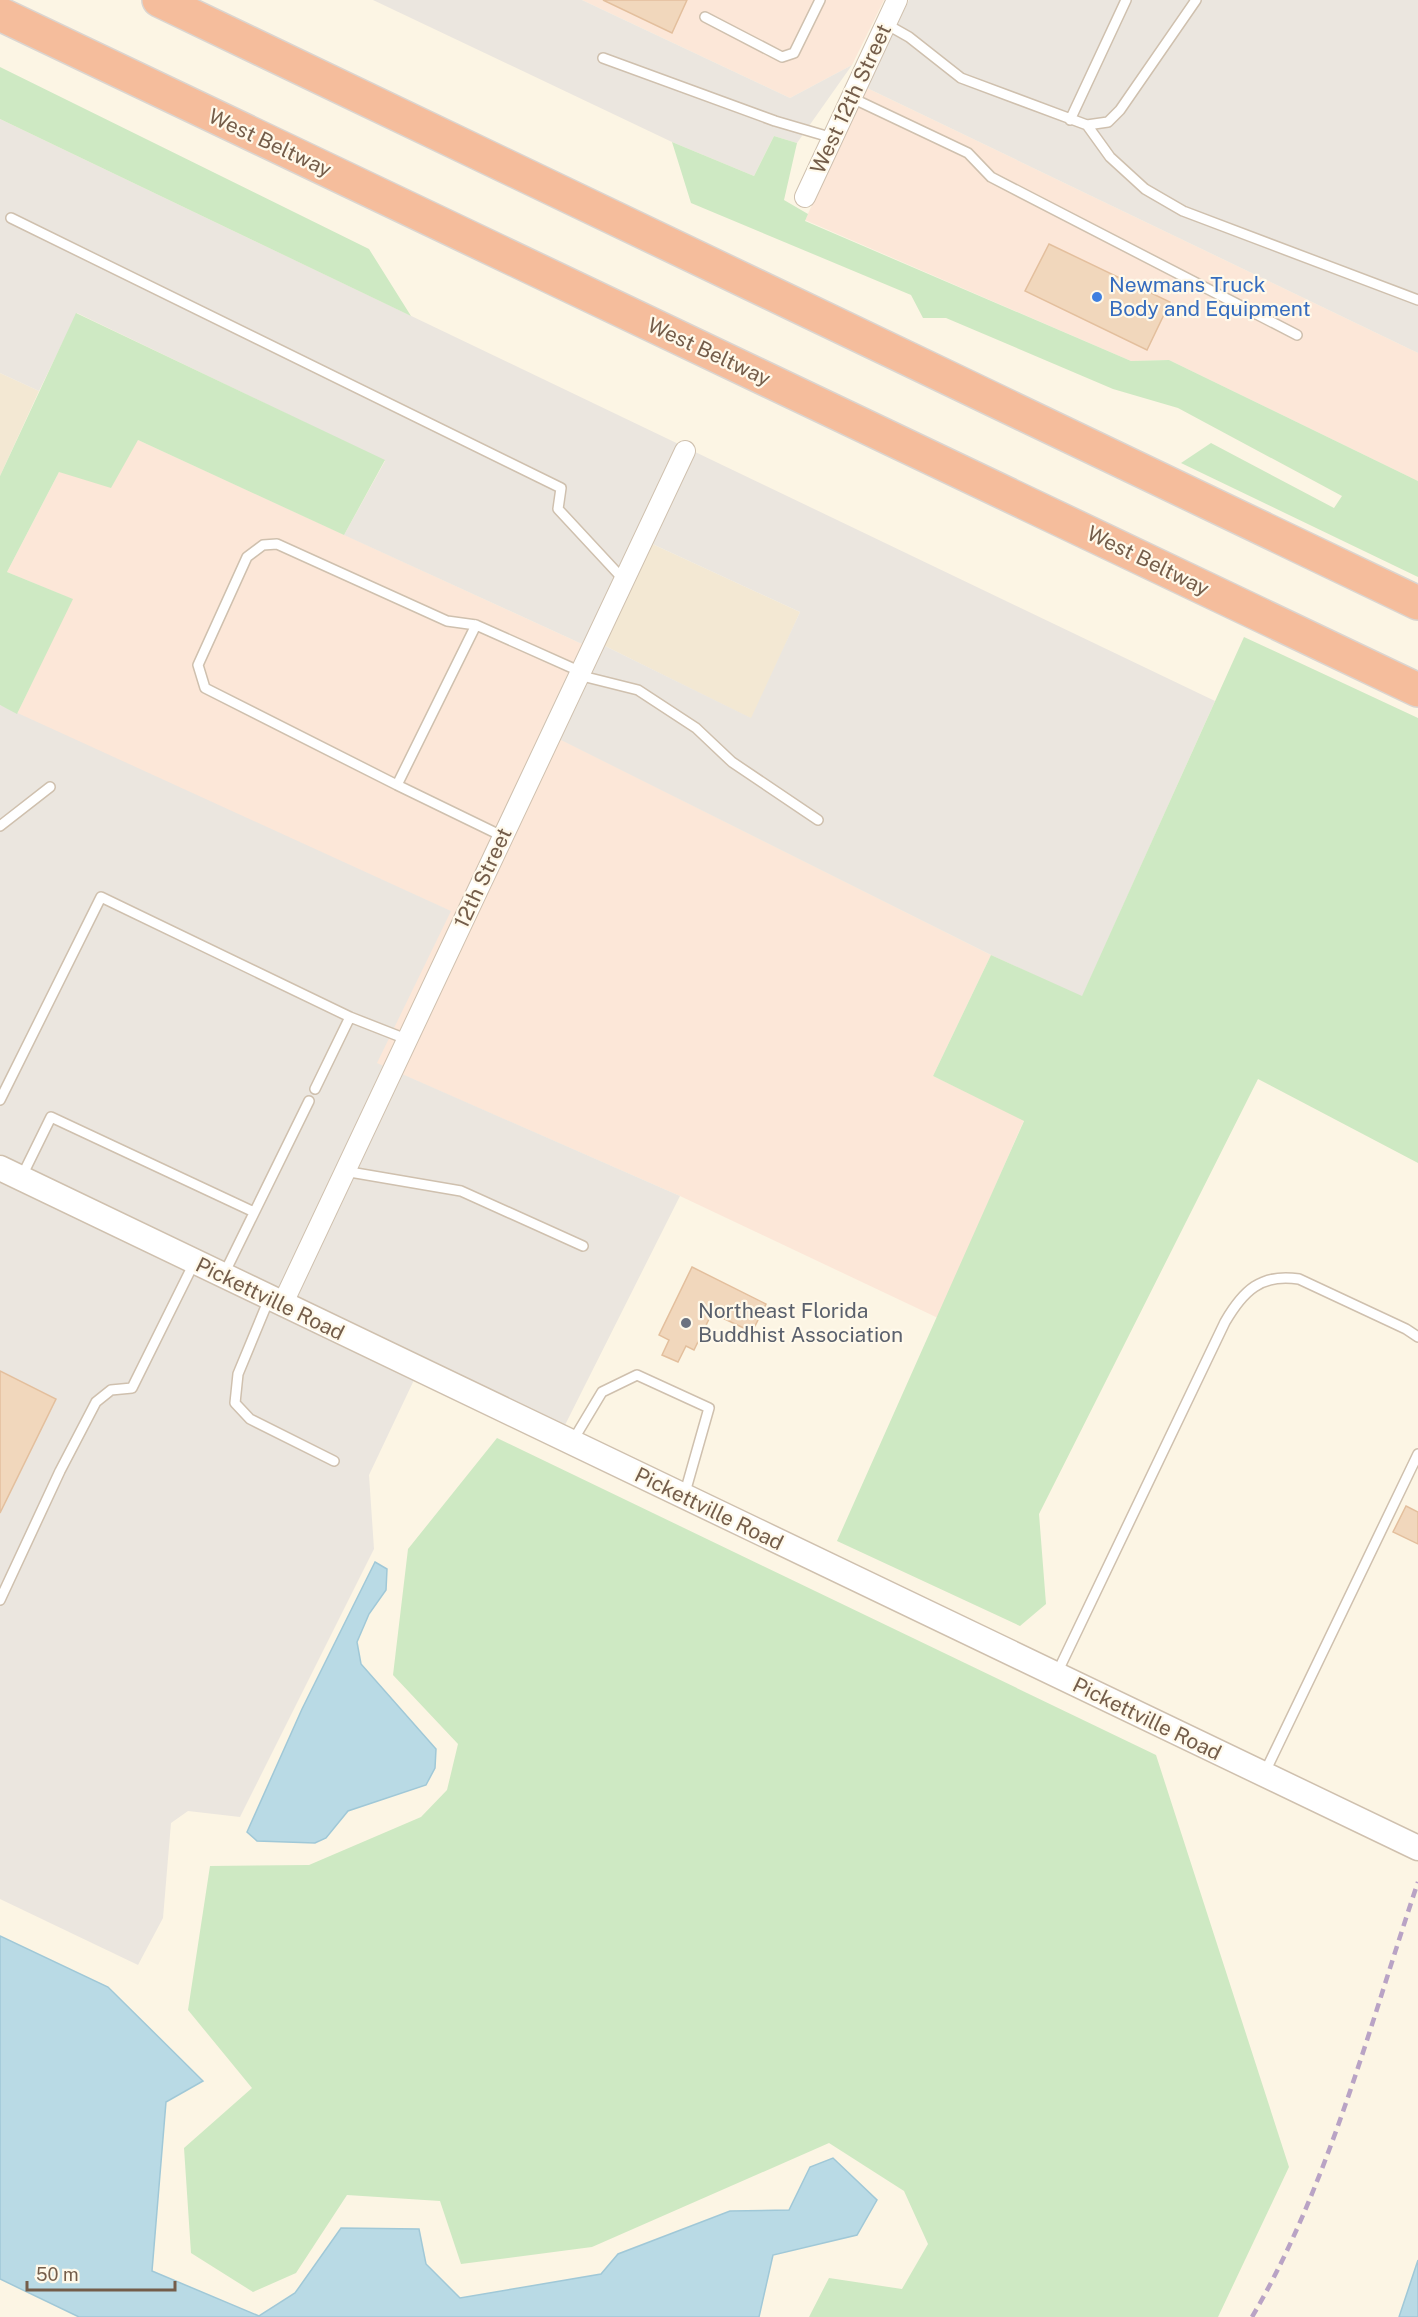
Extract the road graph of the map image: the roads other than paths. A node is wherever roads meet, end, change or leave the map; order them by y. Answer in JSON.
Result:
{"nodes":[{"id":1,"x":159,"y":0,"type":"edge"},
{"id":2,"x":897,"y":0,"type":"edge"},
{"id":3,"x":1126,"y":0,"type":"edge"},
{"id":4,"x":1196,"y":0,"type":"edge"},
{"id":5,"x":818,"y":1,"type":"edge"},
{"id":6,"x":0,"y":14,"type":"edge"},
{"id":7,"x":705,"y":17,"type":"dead end"},
{"id":8,"x":886,"y":24,"type":"junction"},
{"id":9,"x":603,"y":58,"type":"dead end"},
{"id":10,"x":852,"y":98,"type":"junction"},
{"id":11,"x":1070,"y":120,"type":"junction"},
{"id":12,"x":1087,"y":125,"type":"junction"},
{"id":13,"x":833,"y":138,"type":"junction"},
{"id":14,"x":805,"y":197,"type":"dead end"},
{"id":15,"x":12,"y":218,"type":"dead end"},
{"id":16,"x":1418,"y":300,"type":"edge"},
{"id":17,"x":1298,"y":335,"type":"dead end"},
{"id":18,"x":685,"y":451,"type":"dead end"},
{"id":19,"x":623,"y":579,"type":"junction"},
{"id":20,"x":1418,"y":603,"type":"edge"},
{"id":21,"x":476,"y":625,"type":"junction"},
{"id":22,"x":578,"y":673,"type":"junction"},
{"id":23,"x":1418,"y":690,"type":"edge"},
{"id":24,"x":397,"y":785,"type":"junction"},
{"id":25,"x":50,"y":787,"type":"dead end"},
{"id":26,"x":818,"y":820,"type":"dead end"},
{"id":27,"x":0,"y":826,"type":"edge"},
{"id":28,"x":502,"y":836,"type":"junction"},
{"id":29,"x":350,"y":1017,"type":"junction"},
{"id":30,"x":406,"y":1039,"type":"junction"},
{"id":31,"x":315,"y":1089,"type":"dead end"},
{"id":32,"x":0,"y":1100,"type":"edge"},
{"id":33,"x":309,"y":1101,"type":"dead end"},
{"id":34,"x":344,"y":1172,"type":"junction"},
{"id":35,"x":10,"y":1174,"type":"edge"},
{"id":36,"x":254,"y":1212,"type":"junction"},
{"id":37,"x":583,"y":1246,"type":"dead end"},
{"id":38,"x":194,"y":1263,"type":"junction"},
{"id":39,"x":222,"y":1276,"type":"junction"},
{"id":40,"x":276,"y":1302,"type":"junction"},
{"id":41,"x":1418,"y":1338,"type":"edge"},
{"id":42,"x":571,"y":1444,"type":"junction"},
{"id":43,"x":1418,"y":1454,"type":"edge"},
{"id":44,"x":334,"y":1461,"type":"dead end"},
{"id":45,"x":683,"y":1497,"type":"junction"},
{"id":46,"x":0,"y":1600,"type":"edge"},
{"id":47,"x":1056,"y":1675,"type":"junction"},
{"id":48,"x":1264,"y":1775,"type":"junction"},
{"id":49,"x":1418,"y":1848,"type":"edge"}],
"edges":[{"from":1,"to":20,"type":"highway"},
{"from":2,"to":8,"type":"street","name":"West 12th Street"},
{"from":3,"to":11,"type":"lane"},
{"from":4,"to":12,"type":"lane"},
{"from":5,"to":7,"type":"lane"},
{"from":6,"to":23,"type":"highway","name":"West Beltway"},
{"from":8,"to":10,"type":"street","name":"West 12th Street"},
{"from":8,"to":11,"type":"lane"},
{"from":9,"to":13,"type":"lane"},
{"from":10,"to":13,"type":"street","name":"West 12th Street"},
{"from":10,"to":17,"type":"lane"},
{"from":11,"to":12,"type":"lane"},
{"from":12,"to":16,"type":"lane"},
{"from":13,"to":14,"type":"street","name":"West 12th Street"},
{"from":15,"to":19,"type":"lane"},
{"from":18,"to":19,"type":"street","name":"12th Street"},
{"from":19,"to":22,"type":"street","name":"12th Street"},
{"from":21,"to":22,"type":"lane"},
{"from":21,"to":24,"type":"lane"},
{"from":21,"to":24,"type":"lane"},
{"from":22,"to":26,"type":"lane"},
{"from":22,"to":28,"type":"street","name":"12th Street"},
{"from":24,"to":28,"type":"lane"},
{"from":25,"to":27,"type":"lane"},
{"from":28,"to":30,"type":"street","name":"12th Street"},
{"from":29,"to":30,"type":"lane"},
{"from":29,"to":31,"type":"lane"},
{"from":29,"to":32,"type":"lane"},
{"from":30,"to":34,"type":"street","name":"12th Street"},
{"from":33,"to":36,"type":"lane"},
{"from":34,"to":37,"type":"lane"},
{"from":34,"to":40,"type":"street","name":"12th Street"},
{"from":35,"to":36,"type":"lane"},
{"from":35,"to":38,"type":"street","name":"Pickettville Road"},
{"from":36,"to":39,"type":"lane"},
{"from":38,"to":39,"type":"street","name":"Pickettville Road"},
{"from":38,"to":46,"type":"lane"},
{"from":39,"to":40,"type":"street","name":"Pickettville Road"},
{"from":40,"to":42,"type":"street","name":"Pickettville Road"},
{"from":40,"to":44,"type":"lane"},
{"from":41,"to":47,"type":"lane"},
{"from":42,"to":45,"type":"street","name":"Pickettville Road"},
{"from":42,"to":45,"type":"lane"},
{"from":43,"to":48,"type":"lane"},
{"from":45,"to":47,"type":"street","name":"Pickettville Road"},
{"from":47,"to":48,"type":"street","name":"Pickettville Road"},
{"from":48,"to":49,"type":"street","name":"Pickettville Road"}]}
